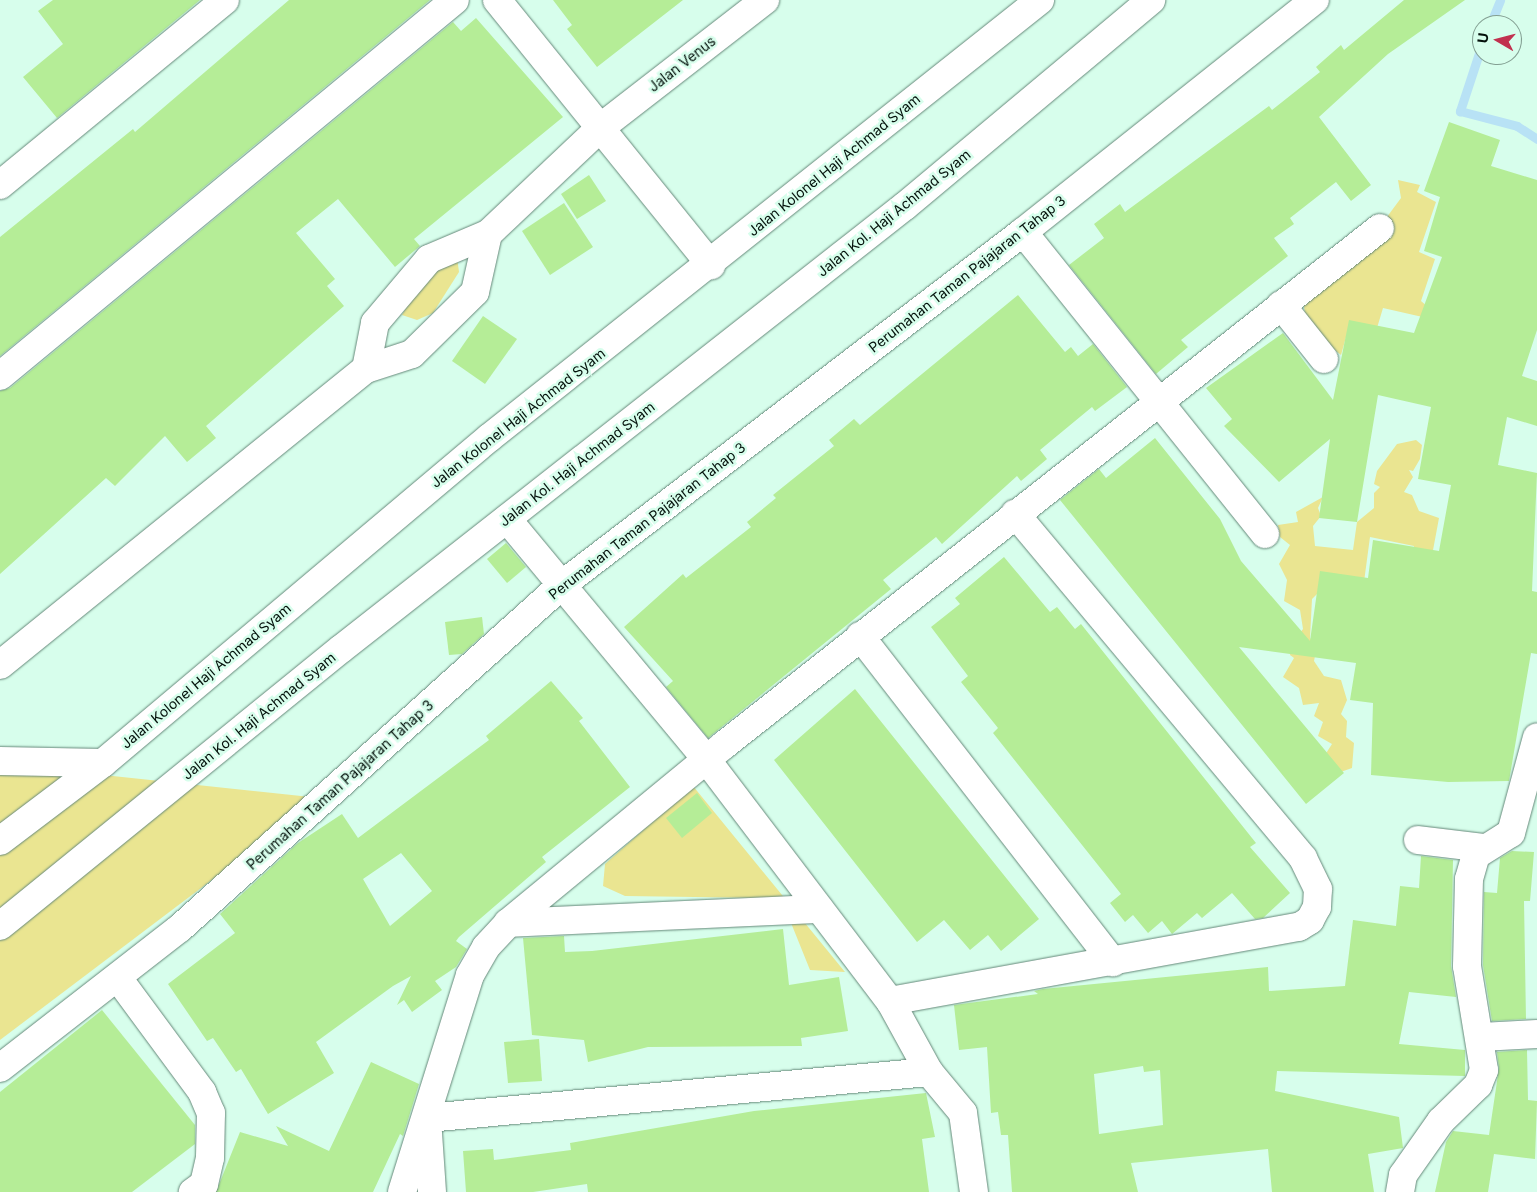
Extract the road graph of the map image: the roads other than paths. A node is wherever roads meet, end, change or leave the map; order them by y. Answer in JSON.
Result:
{"nodes":[{"id":1,"x":225,"y":0,"type":"edge"},
{"id":2,"x":455,"y":0,"type":"edge"},
{"id":3,"x":497,"y":0,"type":"edge"},
{"id":4,"x":765,"y":0,"type":"edge"},
{"id":5,"x":1040,"y":0,"type":"edge"},
{"id":6,"x":1151,"y":0,"type":"edge"},
{"id":7,"x":1314,"y":0,"type":"edge"},
{"id":8,"x":600,"y":128,"type":"junction"},
{"id":9,"x":0,"y":185,"type":"edge"},
{"id":10,"x":1380,"y":228,"type":"dead end"},
{"id":11,"x":1022,"y":232,"type":"junction"},
{"id":12,"x":488,"y":234,"type":"junction"},
{"id":13,"x":711,"y":265,"type":"junction"},
{"id":14,"x":1280,"y":305,"type":"junction"},
{"id":15,"x":1324,"y":359,"type":"dead end"},
{"id":16,"x":366,"y":369,"type":"junction"},
{"id":17,"x":0,"y":376,"type":"edge"},
{"id":18,"x":1160,"y":399,"type":"junction"},
{"id":19,"x":1015,"y":514,"type":"junction"},
{"id":20,"x":507,"y":519,"type":"junction"},
{"id":21,"x":1265,"y":534,"type":"dead end"},
{"id":22,"x":563,"y":584,"type":"junction"},
{"id":23,"x":860,"y":636,"type":"junction"},
{"id":24,"x":0,"y":665,"type":"edge"},
{"id":25,"x":1537,"y":737,"type":"edge"},
{"id":26,"x":706,"y":759,"type":"junction"},
{"id":27,"x":0,"y":761,"type":"edge"},
{"id":28,"x":104,"y":763,"type":"junction"},
{"id":29,"x":1418,"y":840,"type":"dead end"},
{"id":30,"x":0,"y":841,"type":"edge"},
{"id":31,"x":1484,"y":848,"type":"junction"},
{"id":32,"x":819,"y":909,"type":"junction"},
{"id":33,"x":508,"y":923,"type":"junction"},
{"id":34,"x":0,"y":926,"type":"edge"},
{"id":35,"x":1113,"y":962,"type":"junction"},
{"id":36,"x":118,"y":978,"type":"junction"},
{"id":37,"x":890,"y":1001,"type":"junction"},
{"id":38,"x":1537,"y":1034,"type":"edge"},
{"id":39,"x":1481,"y":1037,"type":"junction"},
{"id":40,"x":0,"y":1068,"type":"edge"},
{"id":41,"x":930,"y":1072,"type":"junction"},
{"id":42,"x":427,"y":1118,"type":"junction"},
{"id":43,"x":193,"y":1192,"type":"edge"},
{"id":44,"x":402,"y":1192,"type":"edge"},
{"id":45,"x":432,"y":1192,"type":"edge"},
{"id":46,"x":974,"y":1192,"type":"edge"},
{"id":47,"x":1400,"y":1192,"type":"edge"}],
"edges":[{"from":1,"to":9,"type":"street"},
{"from":2,"to":17,"type":"street"},
{"from":3,"to":8,"type":"street"},
{"from":4,"to":8,"type":"street","name":"Jalan Venus"},
{"from":5,"to":13,"type":"street","name":"Jalan Kolonel Haji Achmad Syam"},
{"from":6,"to":20,"type":"street","name":"Jalan Kol. Haji Achmad Syam"},
{"from":7,"to":11,"type":"street","name":"Perumahan Taman Pajajaran Tahap 3"},
{"from":8,"to":12,"type":"street","name":"Jalan Venus"},
{"from":8,"to":13,"type":"street"},
{"from":10,"to":14,"type":"street"},
{"from":11,"to":18,"type":"street"},
{"from":11,"to":22,"type":"street","name":"Perumahan Taman Pajajaran Tahap 3"},
{"from":12,"to":16,"type":"street"},
{"from":12,"to":16,"type":"street"},
{"from":13,"to":28,"type":"street","name":"Jalan Kolonel Haji Achmad Syam"},
{"from":14,"to":15,"type":"street"},
{"from":14,"to":18,"type":"street"},
{"from":16,"to":24,"type":"street"},
{"from":18,"to":19,"type":"street"},
{"from":18,"to":21,"type":"street"},
{"from":19,"to":23,"type":"street"},
{"from":19,"to":35,"type":"street"},
{"from":20,"to":22,"type":"street"},
{"from":20,"to":34,"type":"street","name":"Jalan Kol. Haji Achmad Syam"},
{"from":22,"to":26,"type":"street"},
{"from":22,"to":36,"type":"street","name":"Perumahan Taman Pajajaran Tahap 3"},
{"from":23,"to":26,"type":"street"},
{"from":23,"to":35,"type":"street"},
{"from":25,"to":31,"type":"street"},
{"from":26,"to":32,"type":"street"},
{"from":26,"to":33,"type":"street"},
{"from":27,"to":28,"type":"street"},
{"from":28,"to":30,"type":"street","name":"Jalan Kolonel Haji Achmad Syam"},
{"from":29,"to":31,"type":"street"},
{"from":31,"to":39,"type":"street"},
{"from":32,"to":33,"type":"street"},
{"from":32,"to":37,"type":"street"},
{"from":33,"to":42,"type":"street"},
{"from":35,"to":37,"type":"street"},
{"from":36,"to":40,"type":"street","name":"Perumahan Taman Pajajaran Tahap 3"},
{"from":36,"to":43,"type":"street"},
{"from":37,"to":41,"type":"street"},
{"from":38,"to":39,"type":"street"},
{"from":39,"to":47,"type":"street"},
{"from":41,"to":42,"type":"street"},
{"from":41,"to":46,"type":"street"},
{"from":42,"to":44,"type":"street"},
{"from":42,"to":45,"type":"street"}]}
